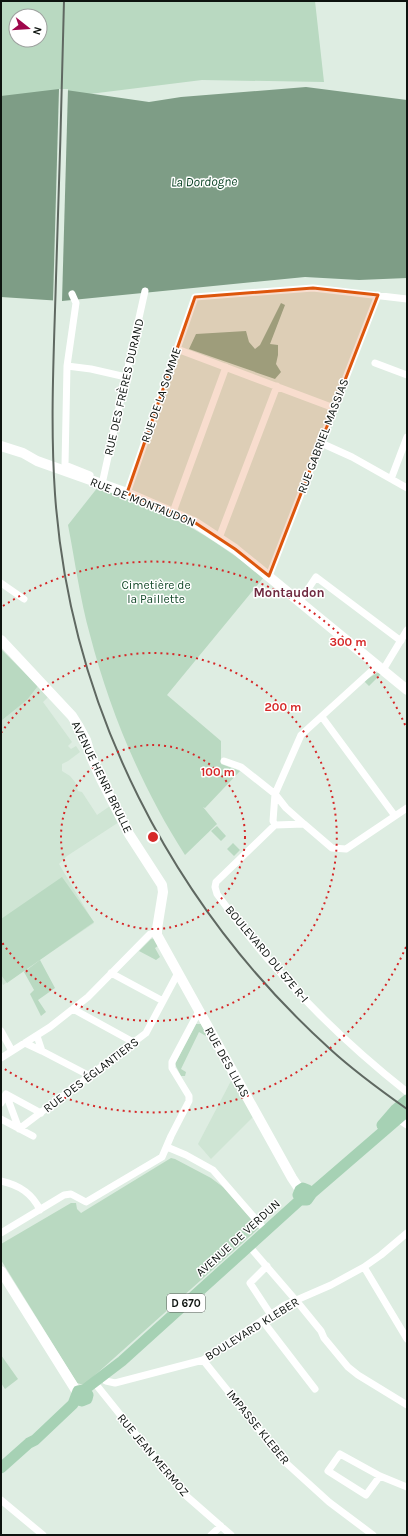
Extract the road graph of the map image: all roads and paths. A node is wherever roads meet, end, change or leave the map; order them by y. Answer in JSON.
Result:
{"nodes":[{"id":1,"x":145,"y":290,"type":"dead end"},
{"id":2,"x":72,"y":294,"type":"dead end"},
{"id":3,"x":378,"y":295,"type":"junction"},
{"id":4,"x":407,"y":298,"type":"edge"},
{"id":5,"x":177,"y":349,"type":"junction"},
{"id":6,"x":375,"y":363,"type":"dead end"},
{"id":7,"x":67,"y":366,"type":"junction"},
{"id":8,"x":226,"y":367,"type":"junction"},
{"id":9,"x":407,"y":375,"type":"edge"},
{"id":10,"x":126,"y":377,"type":"junction"},
{"id":11,"x":278,"y":386,"type":"junction"},
{"id":12,"x":334,"y":408,"type":"junction"},
{"id":13,"x":407,"y":437,"type":"edge"},
{"id":14,"x":321,"y":443,"type":"junction"},
{"id":15,"x":1,"y":446,"type":"edge"},
{"id":16,"x":64,"y":467,"type":"junction"},
{"id":17,"x":391,"y":479,"type":"junction"},
{"id":18,"x":102,"y":484,"type":"junction"},
{"id":19,"x":407,"y":488,"type":"edge"},
{"id":20,"x":127,"y":493,"type":"junction"},
{"id":21,"x":173,"y":512,"type":"junction"},
{"id":22,"x":219,"y":538,"type":"junction"},
{"id":23,"x":269,"y":576,"type":"junction"},
{"id":24,"x":1,"y":583,"type":"edge"},
{"id":25,"x":24,"y":599,"type":"dead end"},
{"id":26,"x":300,"y":601,"type":"junction"},
{"id":27,"x":407,"y":630,"type":"edge"},
{"id":28,"x":1,"y":640,"type":"edge"},
{"id":29,"x":401,"y":641,"type":"junction"},
{"id":30,"x":381,"y":668,"type":"junction"},
{"id":31,"x":407,"y":690,"type":"edge"},
{"id":32,"x":322,"y":717,"type":"junction"},
{"id":33,"x":224,"y":762,"type":"dead end"},
{"id":34,"x":275,"y":794,"type":"junction"},
{"id":35,"x":407,"y":808,"type":"edge"},
{"id":36,"x":395,"y":816,"type":"junction"},
{"id":37,"x":304,"y":824,"type":"junction"},
{"id":38,"x":275,"y":825,"type":"junction"},
{"id":39,"x":157,"y":932,"type":"junction"},
{"id":40,"x":112,"y":973,"type":"junction"},
{"id":41,"x":178,"y":973,"type":"junction"},
{"id":42,"x":163,"y":1001,"type":"junction"},
{"id":43,"x":82,"y":1002,"type":"junction"},
{"id":44,"x":73,"y":1009,"type":"junction"},
{"id":45,"x":199,"y":1011,"type":"junction"},
{"id":46,"x":88,"y":1017,"type":"junction"},
{"id":47,"x":1,"y":1031,"type":"edge"},
{"id":48,"x":37,"y":1036,"type":"junction"},
{"id":49,"x":25,"y":1043,"type":"junction"},
{"id":50,"x":135,"y":1043,"type":"junction"},
{"id":51,"x":12,"y":1051,"type":"junction"},
{"id":52,"x":42,"y":1051,"type":"junction"},
{"id":53,"x":1,"y":1058,"type":"edge"},
{"id":54,"x":90,"y":1076,"type":"junction"},
{"id":55,"x":407,"y":1092,"type":"edge"},
{"id":56,"x":6,"y":1094,"type":"junction"},
{"id":57,"x":407,"y":1100,"type":"edge"},
{"id":58,"x":1,"y":1103,"type":"edge"},
{"id":59,"x":407,"y":1111,"type":"edge"},
{"id":60,"x":41,"y":1113,"type":"junction"},
{"id":61,"x":1,"y":1119,"type":"edge"},
{"id":62,"x":403,"y":1122,"type":"edge"},
{"id":63,"x":19,"y":1129,"type":"junction"},
{"id":64,"x":33,"y":1136,"type":"dead end"},
{"id":65,"x":167,"y":1147,"type":"junction"},
{"id":66,"x":3,"y":1183,"type":"edge"},
{"id":67,"x":304,"y":1193,"type":"junction"},
{"id":68,"x":40,"y":1210,"type":"junction"},
{"id":69,"x":266,"y":1231,"type":"junction"},
{"id":70,"x":1,"y":1233,"type":"edge"},
{"id":71,"x":407,"y":1233,"type":"edge"},
{"id":72,"x":249,"y":1246,"type":"junction"},
{"id":73,"x":267,"y":1266,"type":"junction"},
{"id":74,"x":364,"y":1267,"type":"junction"},
{"id":75,"x":2,"y":1277,"type":"edge"},
{"id":76,"x":296,"y":1300,"type":"junction"},
{"id":77,"x":271,"y":1315,"type":"junction"},
{"id":78,"x":262,"y":1320,"type":"junction"},
{"id":79,"x":407,"y":1340,"type":"edge"},
{"id":80,"x":203,"y":1360,"type":"junction"},
{"id":81,"x":122,"y":1361,"type":"junction"},
{"id":82,"x":102,"y":1384,"type":"junction"},
{"id":83,"x":315,"y":1389,"type":"dead end"},
{"id":84,"x":82,"y":1395,"type":"junction"},
{"id":85,"x":407,"y":1405,"type":"edge"},
{"id":86,"x":1,"y":1468,"type":"edge"},
{"id":87,"x":1,"y":1474,"type":"edge"},
{"id":88,"x":380,"y":1476,"type":"junction"},
{"id":89,"x":407,"y":1487,"type":"edge"},
{"id":90,"x":1,"y":1500,"type":"edge"},
{"id":91,"x":221,"y":1526,"type":"junction"},
{"id":92,"x":43,"y":1535,"type":"edge"},
{"id":93,"x":211,"y":1535,"type":"edge"},
{"id":94,"x":231,"y":1535,"type":"edge"},
{"id":95,"x":372,"y":1535,"type":"edge"}],
"edges":[{"from":1,"to":10,"type":"street","name":"RUE DES FRÈRES DURAND"},
{"from":2,"to":7,"type":"street"},
{"from":3,"to":4,"type":"street"},
{"from":3,"to":5,"type":"street","name":"RUE DE LA SOMME"},
{"from":3,"to":12,"type":"street","name":"RUE GABRIEL MASSIAS"},
{"from":5,"to":8,"type":"street"},
{"from":5,"to":20,"type":"street","name":"RUE DE LA SOMME"},
{"from":6,"to":9,"type":"street"},
{"from":7,"to":10,"type":"street"},
{"from":7,"to":16,"type":"street"},
{"from":8,"to":11,"type":"street"},
{"from":8,"to":21,"type":"street"},
{"from":10,"to":18,"type":"street","name":"RUE DES FRÈRES DURAND"},
{"from":11,"to":12,"type":"street"},
{"from":11,"to":22,"type":"street"},
{"from":12,"to":14,"type":"street","name":"RUE GABRIEL MASSIAS"},
{"from":13,"to":17,"type":"street"},
{"from":14,"to":17,"type":"street"},
{"from":14,"to":23,"type":"street","name":"RUE GABRIEL MASSIAS"},
{"from":15,"to":16,"type":"street","name":"RUE DE MONTAUDON"},
{"from":16,"to":18,"type":"street","name":"RUE DE MONTAUDON"},
{"from":17,"to":19,"type":"street"},
{"from":18,"to":20,"type":"street","name":"RUE DE MONTAUDON"},
{"from":20,"to":21,"type":"street","name":"RUE DE MONTAUDON"},
{"from":21,"to":22,"type":"street","name":"RUE DE MONTAUDON"},
{"from":22,"to":23,"type":"street","name":"RUE DE MONTAUDON"},
{"from":23,"to":26,"type":"street","name":"RUE DE MONTAUDON"},
{"from":24,"to":25,"type":"street"},
{"from":26,"to":29,"type":"street"},
{"from":26,"to":30,"type":"street","name":"RUE DE MONTAUDON"},
{"from":27,"to":29,"type":"street"},
{"from":28,"to":39,"type":"street","name":"AVENUE HENRI BRULLE"},
{"from":29,"to":30,"type":"street"},
{"from":30,"to":31,"type":"street","name":"RUE DE MONTAUDON"},
{"from":30,"to":32,"type":"street"},
{"from":32,"to":34,"type":"street"},
{"from":32,"to":36,"type":"street"},
{"from":33,"to":34,"type":"street"},
{"from":34,"to":37,"type":"street"},
{"from":34,"to":38,"type":"street"},
{"from":35,"to":36,"type":"street"},
{"from":36,"to":37,"type":"street"},
{"from":37,"to":38,"type":"street"},
{"from":38,"to":55,"type":"street","name":"BOULEVARD DU 57E R-I"},
{"from":39,"to":40,"type":"street"},
{"from":39,"to":41,"type":"street","name":"RUE DES LILAS"},
{"from":40,"to":42,"type":"street"},
{"from":40,"to":43,"type":"street"},
{"from":41,"to":42,"type":"street","name":"RUE DES ÉGLANTIERS"},
{"from":41,"to":45,"type":"street","name":"RUE DES LILAS"},
{"from":42,"to":50,"type":"street","name":"RUE DES ÉGLANTIERS"},
{"from":43,"to":44,"type":"street"},
{"from":43,"to":46,"type":"street"},
{"from":44,"to":46,"type":"street"},
{"from":44,"to":48,"type":"street"},
{"from":45,"to":65,"type":"street"},
{"from":45,"to":67,"type":"street","name":"RUE DES LILAS"},
{"from":46,"to":50,"type":"street"},
{"from":47,"to":51,"type":"street"},
{"from":48,"to":49,"type":"street"},
{"from":48,"to":52,"type":"street"},
{"from":49,"to":51,"type":"street"},
{"from":49,"to":52,"type":"street"},
{"from":50,"to":54,"type":"street","name":"RUE DES ÉGLANTIERS"},
{"from":51,"to":53,"type":"street"},
{"from":52,"to":54,"type":"street"},
{"from":54,"to":60,"type":"street","name":"RUE DES ÉGLANTIERS"},
{"from":56,"to":58,"type":"street"},
{"from":56,"to":60,"type":"street"},
{"from":56,"to":63,"type":"street"},
{"from":57,"to":67,"type":"main road","name":"AVENUE DE VERDUN","number":"D 670"},
{"from":59,"to":62,"type":"main road","name":"AVENUE DE VERDUN","number":"D 670"},
{"from":60,"to":63,"type":"street","name":"RUE DES ÉGLANTIERS"},
{"from":61,"to":63,"type":"street"},
{"from":62,"to":67,"type":"main road","name":"AVENUE DE VERDUN","number":"D 670"},
{"from":63,"to":64,"type":"street"},
{"from":65,"to":68,"type":"street"},
{"from":65,"to":69,"type":"street"},
{"from":66,"to":68,"type":"street"},
{"from":67,"to":69,"type":"main road","name":"AVENUE DE VERDUN","number":"D 670"},
{"from":68,"to":70,"type":"street"},
{"from":69,"to":72,"type":"main road","name":"AVENUE DE VERDUN","number":"D 670"},
{"from":71,"to":74,"type":"street","name":"BOULEVARD KLEBER"},
{"from":72,"to":73,"type":"street"},
{"from":72,"to":81,"type":"main road","name":"AVENUE DE VERDUN","number":"D 670"},
{"from":73,"to":76,"type":"street"},
{"from":73,"to":77,"type":"street"},
{"from":74,"to":76,"type":"street","name":"BOULEVARD KLEBER"},
{"from":74,"to":79,"type":"street"},
{"from":75,"to":84,"type":"street"},
{"from":76,"to":77,"type":"street","name":"BOULEVARD KLEBER"},
{"from":76,"to":85,"type":"street"},
{"from":77,"to":78,"type":"street","name":"BOULEVARD KLEBER"},
{"from":78,"to":80,"type":"street","name":"BOULEVARD KLEBER"},
{"from":78,"to":83,"type":"street"},
{"from":80,"to":82,"type":"street","name":"BOULEVARD KLEBER"},
{"from":80,"to":95,"type":"street","name":"IMPASSE KLEBER"},
{"from":81,"to":82,"type":"main road","name":"AVENUE DE VERDUN","number":"D 670"},
{"from":81,"to":84,"type":"main road","name":"AVENUE DE VERDUN","number":"D 670"},
{"from":82,"to":84,"type":"main road","name":"AVENUE DE VERDUN","number":"D 670"},
{"from":82,"to":91,"type":"street","name":"RUE JEAN MERMOZ"},
{"from":84,"to":86,"type":"main road","number":"D 670"},
{"from":84,"to":87,"type":"main road","number":"D 670"},
{"from":88,"to":88,"type":"street"},
{"from":88,"to":89,"type":"street"},
{"from":90,"to":92,"type":"street"},
{"from":91,"to":93,"type":"street"},
{"from":91,"to":94,"type":"street","name":"RUE JEAN MERMOZ"}]}
